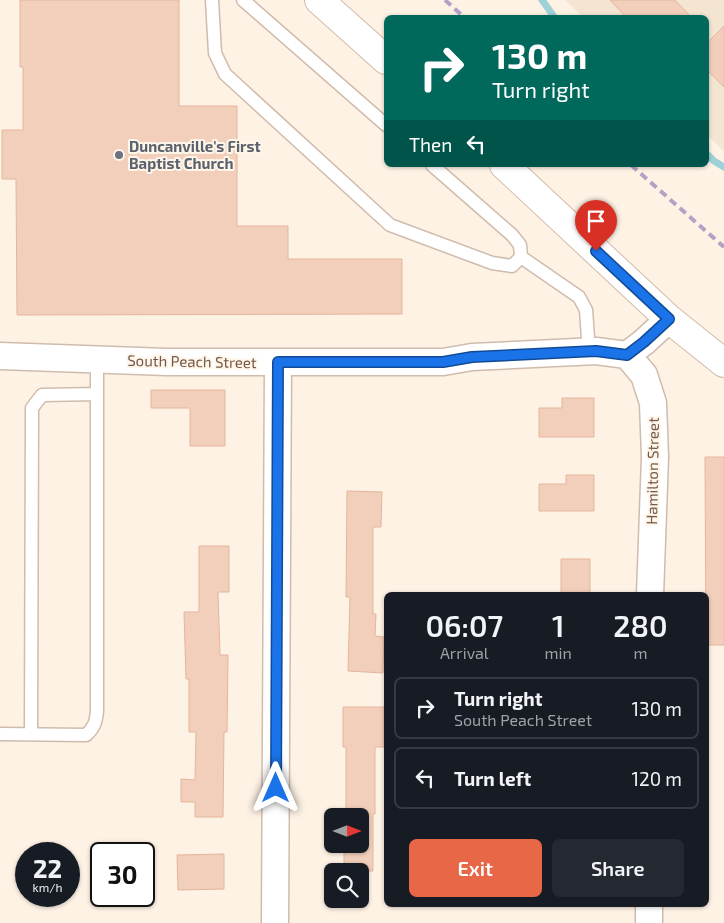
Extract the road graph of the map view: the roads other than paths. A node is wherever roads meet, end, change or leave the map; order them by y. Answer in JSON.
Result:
{"nodes":[{"id":1,"x":212,"y":0,"type":"edge"},
{"id":2,"x":243,"y":0,"type":"edge"},
{"id":3,"x":319,"y":0,"type":"edge"},
{"id":4,"x":384,"y":58,"type":"edge"},
{"id":5,"x":384,"y":123,"type":"edge"},
{"id":6,"x":434,"y":167,"type":"edge"},
{"id":7,"x":506,"y":167,"type":"edge"},
{"id":8,"x":521,"y":257,"type":"junction"},
{"id":9,"x":669,"y":319,"type":"junction"},
{"id":10,"x":589,"y":352,"type":"junction"},
{"id":11,"x":627,"y":355,"type":"junction"},
{"id":12,"x":0,"y":356,"type":"edge"},
{"id":13,"x":97,"y":359,"type":"junction"},
{"id":14,"x":278,"y":362,"type":"junction"},
{"id":15,"x":724,"y":363,"type":"edge"},
{"id":16,"x":97,"y":394,"type":"junction"},
{"id":17,"x":650,"y":592,"type":"edge"},
{"id":18,"x":0,"y":734,"type":"edge"},
{"id":19,"x":31,"y":734,"type":"junction"},
{"id":20,"x":649,"y":907,"type":"edge"},
{"id":21,"x":275,"y":923,"type":"edge"},
{"id":22,"x":649,"y":923,"type":"edge"}],
"edges":[{"from":1,"to":8,"type":"lane"},
{"from":2,"to":5,"type":"lane"},
{"from":3,"to":4,"type":"street"},
{"from":6,"to":8,"type":"lane"},
{"from":7,"to":9,"type":"street"},
{"from":8,"to":10,"type":"lane"},
{"from":9,"to":11,"type":"street"},
{"from":9,"to":15,"type":"street"},
{"from":10,"to":11,"type":"street","name":"South Peach Street"},
{"from":10,"to":14,"type":"street","name":"South Peach Street"},
{"from":11,"to":17,"type":"street","name":"Hamilton Street"},
{"from":12,"to":13,"type":"street","name":"South Peach Street"},
{"from":13,"to":14,"type":"street","name":"South Peach Street"},
{"from":13,"to":16,"type":"lane"},
{"from":14,"to":21,"type":"street"},
{"from":16,"to":19,"type":"lane"},
{"from":16,"to":19,"type":"lane"},
{"from":18,"to":19,"type":"lane"},
{"from":20,"to":22,"type":"street"}]}
